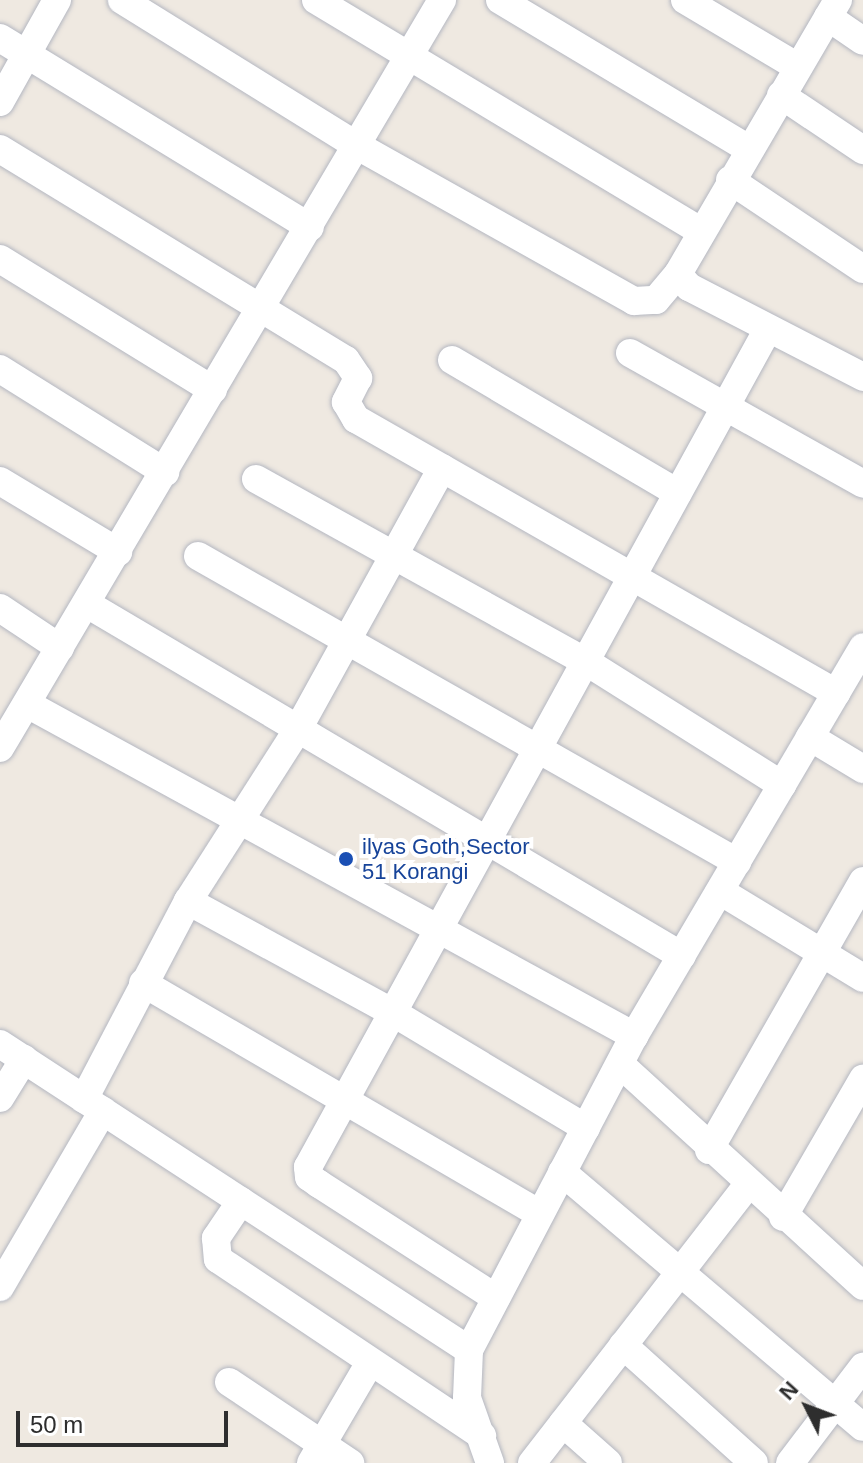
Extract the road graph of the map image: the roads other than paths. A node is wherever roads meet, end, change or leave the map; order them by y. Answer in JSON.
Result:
{"nodes":[{"id":1,"x":57,"y":0,"type":"edge"},
{"id":2,"x":122,"y":0,"type":"edge"},
{"id":3,"x":316,"y":0,"type":"edge"},
{"id":4,"x":442,"y":0,"type":"edge"},
{"id":5,"x":500,"y":0,"type":"edge"},
{"id":6,"x":685,"y":0,"type":"edge"},
{"id":7,"x":833,"y":9,"type":"edge"},
{"id":8,"x":0,"y":38,"type":"edge"},
{"id":9,"x":863,"y":41,"type":"edge"},
{"id":10,"x":27,"y":55,"type":"junction"},
{"id":11,"x":409,"y":56,"type":"junction"},
{"id":12,"x":798,"y":67,"type":"junction"},
{"id":13,"x":781,"y":95,"type":"junction"},
{"id":14,"x":0,"y":102,"type":"edge"},
{"id":15,"x":356,"y":145,"type":"junction"},
{"id":16,"x":0,"y":149,"type":"edge"},
{"id":17,"x":749,"y":149,"type":"junction"},
{"id":18,"x":863,"y":150,"type":"edge"},
{"id":19,"x":730,"y":180,"type":"junction"},
{"id":20,"x":310,"y":227,"type":"junction"},
{"id":21,"x":700,"y":231,"type":"junction"},
{"id":22,"x":0,"y":259,"type":"edge"},
{"id":23,"x":863,"y":269,"type":"edge"},
{"id":24,"x":678,"y":274,"type":"junction"},
{"id":25,"x":262,"y":308,"type":"junction"},
{"id":26,"x":768,"y":329,"type":"junction"},
{"id":27,"x":630,"y":353,"type":"dead end"},
{"id":28,"x":452,"y":360,"type":"dead end"},
{"id":29,"x":0,"y":369,"type":"edge"},
{"id":30,"x":863,"y":377,"type":"edge"},
{"id":31,"x":213,"y":390,"type":"junction"},
{"id":32,"x":725,"y":406,"type":"junction"},
{"id":33,"x":442,"y":468,"type":"junction"},
{"id":34,"x":165,"y":472,"type":"junction"},
{"id":35,"x":256,"y":479,"type":"dead end"},
{"id":36,"x":0,"y":481,"type":"edge"},
{"id":37,"x":863,"y":484,"type":"edge"},
{"id":38,"x":678,"y":493,"type":"junction"},
{"id":39,"x":118,"y":552,"type":"junction"},
{"id":40,"x":391,"y":553,"type":"junction"},
{"id":41,"x":198,"y":556,"type":"dead end"},
{"id":42,"x":632,"y":577,"type":"junction"},
{"id":43,"x":87,"y":604,"type":"junction"},
{"id":44,"x":0,"y":608,"type":"edge"},
{"id":45,"x":345,"y":639,"type":"junction"},
{"id":46,"x":60,"y":648,"type":"junction"},
{"id":47,"x":863,"y":648,"type":"edge"},
{"id":48,"x":585,"y":661,"type":"junction"},
{"id":49,"x":836,"y":693,"type":"junction"},
{"id":50,"x":29,"y":705,"type":"junction"},
{"id":51,"x":298,"y":729,"type":"junction"},
{"id":52,"x":810,"y":737,"type":"junction"},
{"id":53,"x":538,"y":747,"type":"junction"},
{"id":54,"x":0,"y":748,"type":"edge"},
{"id":55,"x":863,"y":769,"type":"edge"},
{"id":56,"x":782,"y":785,"type":"junction"},
{"id":57,"x":238,"y":816,"type":"junction"},
{"id":58,"x":486,"y":842,"type":"junction"},
{"id":59,"x":737,"y":862,"type":"junction"},
{"id":60,"x":863,"y":881,"type":"edge"},
{"id":61,"x":720,"y":891,"type":"junction"},
{"id":62,"x":188,"y":901,"type":"junction"},
{"id":63,"x":440,"y":926,"type":"junction"},
{"id":64,"x":821,"y":954,"type":"junction"},
{"id":65,"x":682,"y":956,"type":"junction"},
{"id":66,"x":863,"y":978,"type":"edge"},
{"id":67,"x":143,"y":983,"type":"junction"},
{"id":68,"x":392,"y":1012,"type":"junction"},
{"id":69,"x":634,"y":1036,"type":"junction"},
{"id":70,"x":0,"y":1044,"type":"edge"},
{"id":71,"x":24,"y":1059,"type":"junction"},
{"id":72,"x":620,"y":1064,"type":"junction"},
{"id":73,"x":863,"y":1079,"type":"edge"},
{"id":74,"x":0,"y":1098,"type":"edge"},
{"id":75,"x":344,"y":1100,"type":"junction"},
{"id":76,"x":94,"y":1105,"type":"junction"},
{"id":77,"x":586,"y":1128,"type":"junction"},
{"id":78,"x":709,"y":1150,"type":"junction"},
{"id":79,"x":562,"y":1172,"type":"junction"},
{"id":80,"x":748,"y":1185,"type":"junction"},
{"id":81,"x":241,"y":1201,"type":"junction"},
{"id":82,"x":540,"y":1214,"type":"junction"},
{"id":83,"x":783,"y":1217,"type":"junction"},
{"id":84,"x":682,"y":1270,"type":"junction"},
{"id":85,"x":860,"y":1276,"type":"edge"},
{"id":86,"x":0,"y":1287,"type":"edge"},
{"id":87,"x":496,"y":1298,"type":"junction"},
{"id":88,"x":623,"y":1345,"type":"junction"},
{"id":89,"x":469,"y":1350,"type":"junction"},
{"id":90,"x":369,"y":1364,"type":"junction"},
{"id":91,"x":863,"y":1367,"type":"edge"},
{"id":92,"x":229,"y":1382,"type":"dead end"},
{"id":93,"x":834,"y":1402,"type":"junction"},
{"id":94,"x":563,"y":1423,"type":"junction"},
{"id":95,"x":863,"y":1427,"type":"edge"},
{"id":96,"x":486,"y":1450,"type":"edge"},
{"id":97,"x":316,"y":1454,"type":"edge"},
{"id":98,"x":350,"y":1463,"type":"edge"},
{"id":99,"x":532,"y":1463,"type":"edge"},
{"id":100,"x":608,"y":1463,"type":"edge"},
{"id":101,"x":754,"y":1463,"type":"edge"},
{"id":102,"x":790,"y":1463,"type":"edge"}],
"edges":[{"from":1,"to":10,"type":"street"},
{"from":2,"to":15,"type":"street"},
{"from":3,"to":11,"type":"street"},
{"from":4,"to":11,"type":"street"},
{"from":5,"to":17,"type":"street"},
{"from":6,"to":12,"type":"street"},
{"from":7,"to":9,"type":"street"},
{"from":7,"to":12,"type":"street"},
{"from":8,"to":10,"type":"street"},
{"from":10,"to":14,"type":"street"},
{"from":10,"to":20,"type":"street"},
{"from":11,"to":15,"type":"street"},
{"from":11,"to":21,"type":"street"},
{"from":12,"to":13,"type":"street"},
{"from":13,"to":17,"type":"street"},
{"from":13,"to":18,"type":"street"},
{"from":15,"to":20,"type":"street"},
{"from":15,"to":24,"type":"street"},
{"from":16,"to":25,"type":"street"},
{"from":17,"to":19,"type":"street"},
{"from":19,"to":21,"type":"street"},
{"from":19,"to":23,"type":"street"},
{"from":20,"to":25,"type":"street"},
{"from":21,"to":24,"type":"street"},
{"from":22,"to":31,"type":"street"},
{"from":24,"to":26,"type":"street"},
{"from":25,"to":31,"type":"street"},
{"from":25,"to":33,"type":"street"},
{"from":26,"to":30,"type":"street"},
{"from":26,"to":32,"type":"street"},
{"from":27,"to":32,"type":"street"},
{"from":28,"to":38,"type":"street"},
{"from":29,"to":34,"type":"street"},
{"from":31,"to":34,"type":"street"},
{"from":32,"to":37,"type":"street"},
{"from":32,"to":38,"type":"street"},
{"from":33,"to":40,"type":"street"},
{"from":33,"to":42,"type":"street"},
{"from":34,"to":39,"type":"street"},
{"from":35,"to":40,"type":"street"},
{"from":36,"to":39,"type":"street"},
{"from":38,"to":42,"type":"street"},
{"from":39,"to":43,"type":"street"},
{"from":40,"to":45,"type":"street"},
{"from":40,"to":48,"type":"street"},
{"from":41,"to":45,"type":"street"},
{"from":42,"to":48,"type":"street"},
{"from":42,"to":49,"type":"street"},
{"from":43,"to":46,"type":"street"},
{"from":43,"to":51,"type":"street"},
{"from":44,"to":46,"type":"street"},
{"from":45,"to":51,"type":"street"},
{"from":45,"to":53,"type":"street"},
{"from":46,"to":50,"type":"street"},
{"from":47,"to":49,"type":"street"},
{"from":48,"to":53,"type":"street"},
{"from":48,"to":56,"type":"street"},
{"from":49,"to":52,"type":"street"},
{"from":50,"to":54,"type":"street"},
{"from":50,"to":57,"type":"street"},
{"from":51,"to":57,"type":"street"},
{"from":51,"to":58,"type":"street"},
{"from":52,"to":55,"type":"street"},
{"from":52,"to":56,"type":"street"},
{"from":53,"to":58,"type":"street"},
{"from":53,"to":59,"type":"street"},
{"from":56,"to":59,"type":"street"},
{"from":57,"to":62,"type":"street"},
{"from":57,"to":63,"type":"street"},
{"from":58,"to":63,"type":"street"},
{"from":58,"to":65,"type":"street"},
{"from":59,"to":61,"type":"street"},
{"from":60,"to":64,"type":"street"},
{"from":61,"to":64,"type":"street"},
{"from":61,"to":65,"type":"street"},
{"from":62,"to":67,"type":"street"},
{"from":62,"to":68,"type":"street"},
{"from":63,"to":68,"type":"street"},
{"from":63,"to":69,"type":"street"},
{"from":64,"to":66,"type":"street"},
{"from":64,"to":78,"type":"street"},
{"from":65,"to":69,"type":"street"},
{"from":67,"to":75,"type":"street"},
{"from":67,"to":76,"type":"street"},
{"from":68,"to":75,"type":"street"},
{"from":68,"to":77,"type":"street"},
{"from":69,"to":72,"type":"street"},
{"from":70,"to":71,"type":"street"},
{"from":71,"to":74,"type":"street"},
{"from":71,"to":76,"type":"street"},
{"from":72,"to":77,"type":"street"},
{"from":72,"to":78,"type":"street"},
{"from":73,"to":83,"type":"street"},
{"from":75,"to":82,"type":"street"},
{"from":75,"to":87,"type":"street"},
{"from":76,"to":81,"type":"street"},
{"from":76,"to":86,"type":"street"},
{"from":77,"to":79,"type":"street"},
{"from":78,"to":80,"type":"street"},
{"from":79,"to":82,"type":"street"},
{"from":79,"to":84,"type":"street"},
{"from":80,"to":83,"type":"street"},
{"from":80,"to":84,"type":"street"},
{"from":81,"to":89,"type":"street"},
{"from":81,"to":90,"type":"street"},
{"from":82,"to":87,"type":"street"},
{"from":83,"to":85,"type":"street"},
{"from":84,"to":88,"type":"street"},
{"from":84,"to":93,"type":"street"},
{"from":87,"to":89,"type":"street"},
{"from":88,"to":94,"type":"street"},
{"from":88,"to":101,"type":"street"},
{"from":89,"to":96,"type":"street"},
{"from":90,"to":96,"type":"street"},
{"from":90,"to":97,"type":"street"},
{"from":91,"to":93,"type":"street"},
{"from":92,"to":97,"type":"street"},
{"from":93,"to":95,"type":"street"},
{"from":93,"to":102,"type":"street"},
{"from":94,"to":99,"type":"street"},
{"from":94,"to":100,"type":"street"},
{"from":97,"to":98,"type":"street"}]}
